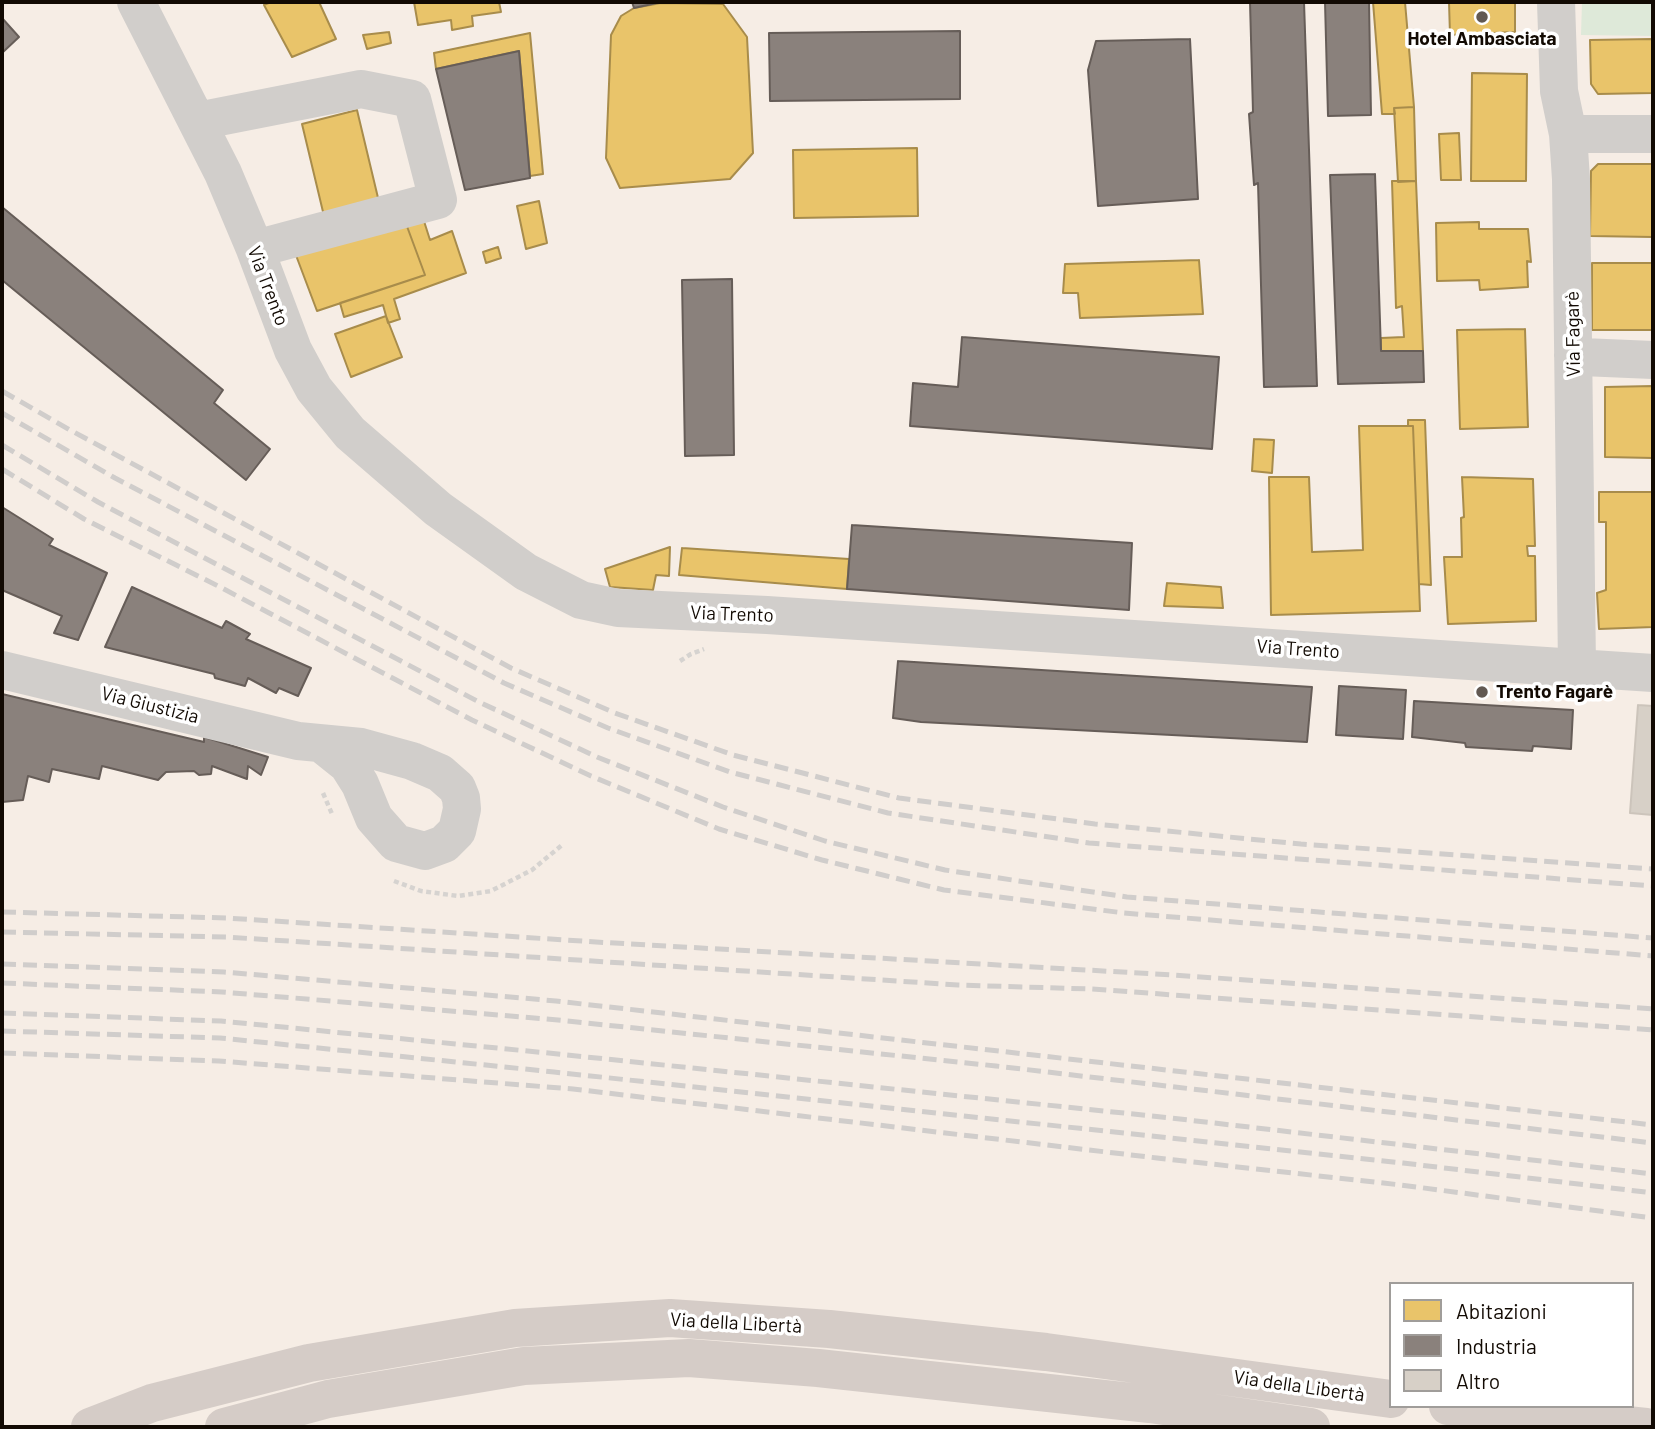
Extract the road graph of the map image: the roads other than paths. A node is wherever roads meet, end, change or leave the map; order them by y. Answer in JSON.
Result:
{"nodes":[{"id":1,"x":136,"y":2,"type":"edge"},
{"id":2,"x":1556,"y":2,"type":"edge"},
{"id":3,"x":198,"y":121,"type":"junction"},
{"id":4,"x":1568,"y":134,"type":"junction"},
{"id":5,"x":1653,"y":134,"type":"edge"},
{"id":6,"x":255,"y":249,"type":"junction"},
{"id":7,"x":1573,"y":355,"type":"junction"},
{"id":8,"x":1653,"y":360,"type":"edge"},
{"id":9,"x":1577,"y":667,"type":"junction"},
{"id":10,"x":2,"y":670,"type":"edge"},
{"id":11,"x":1653,"y":673,"type":"edge"},
{"id":12,"x":311,"y":743,"type":"dead end"},
{"id":13,"x":1389,"y":1399,"type":"edge"},
{"id":14,"x":1467,"y":1408,"type":"edge"},
{"id":15,"x":90,"y":1427,"type":"edge"},
{"id":16,"x":225,"y":1427,"type":"edge"},
{"id":17,"x":1311,"y":1427,"type":"edge"},
{"id":18,"x":1646,"y":1427,"type":"edge"}],
"edges":[{"from":1,"to":3,"type":"street","name":"Via Trento"},
{"from":2,"to":4,"type":"street","name":"Via Fagarè"},
{"from":3,"to":6,"type":"street","name":"Via Trento"},
{"from":3,"to":6,"type":"street"},
{"from":4,"to":5,"type":"street"},
{"from":4,"to":7,"type":"street","name":"Via Fagarè"},
{"from":6,"to":9,"type":"street","name":"Via Trento"},
{"from":7,"to":8,"type":"street"},
{"from":7,"to":9,"type":"street","name":"Via Fagarè"},
{"from":9,"to":11,"type":"street","name":"Via Trento"},
{"from":10,"to":12,"type":"street","name":"Via Giustizia"},
{"from":13,"to":15,"type":"highway","name":"Via della Libertà"},
{"from":14,"to":18,"type":"highway"},
{"from":16,"to":17,"type":"highway","name":"Via della Libertà"}]}
